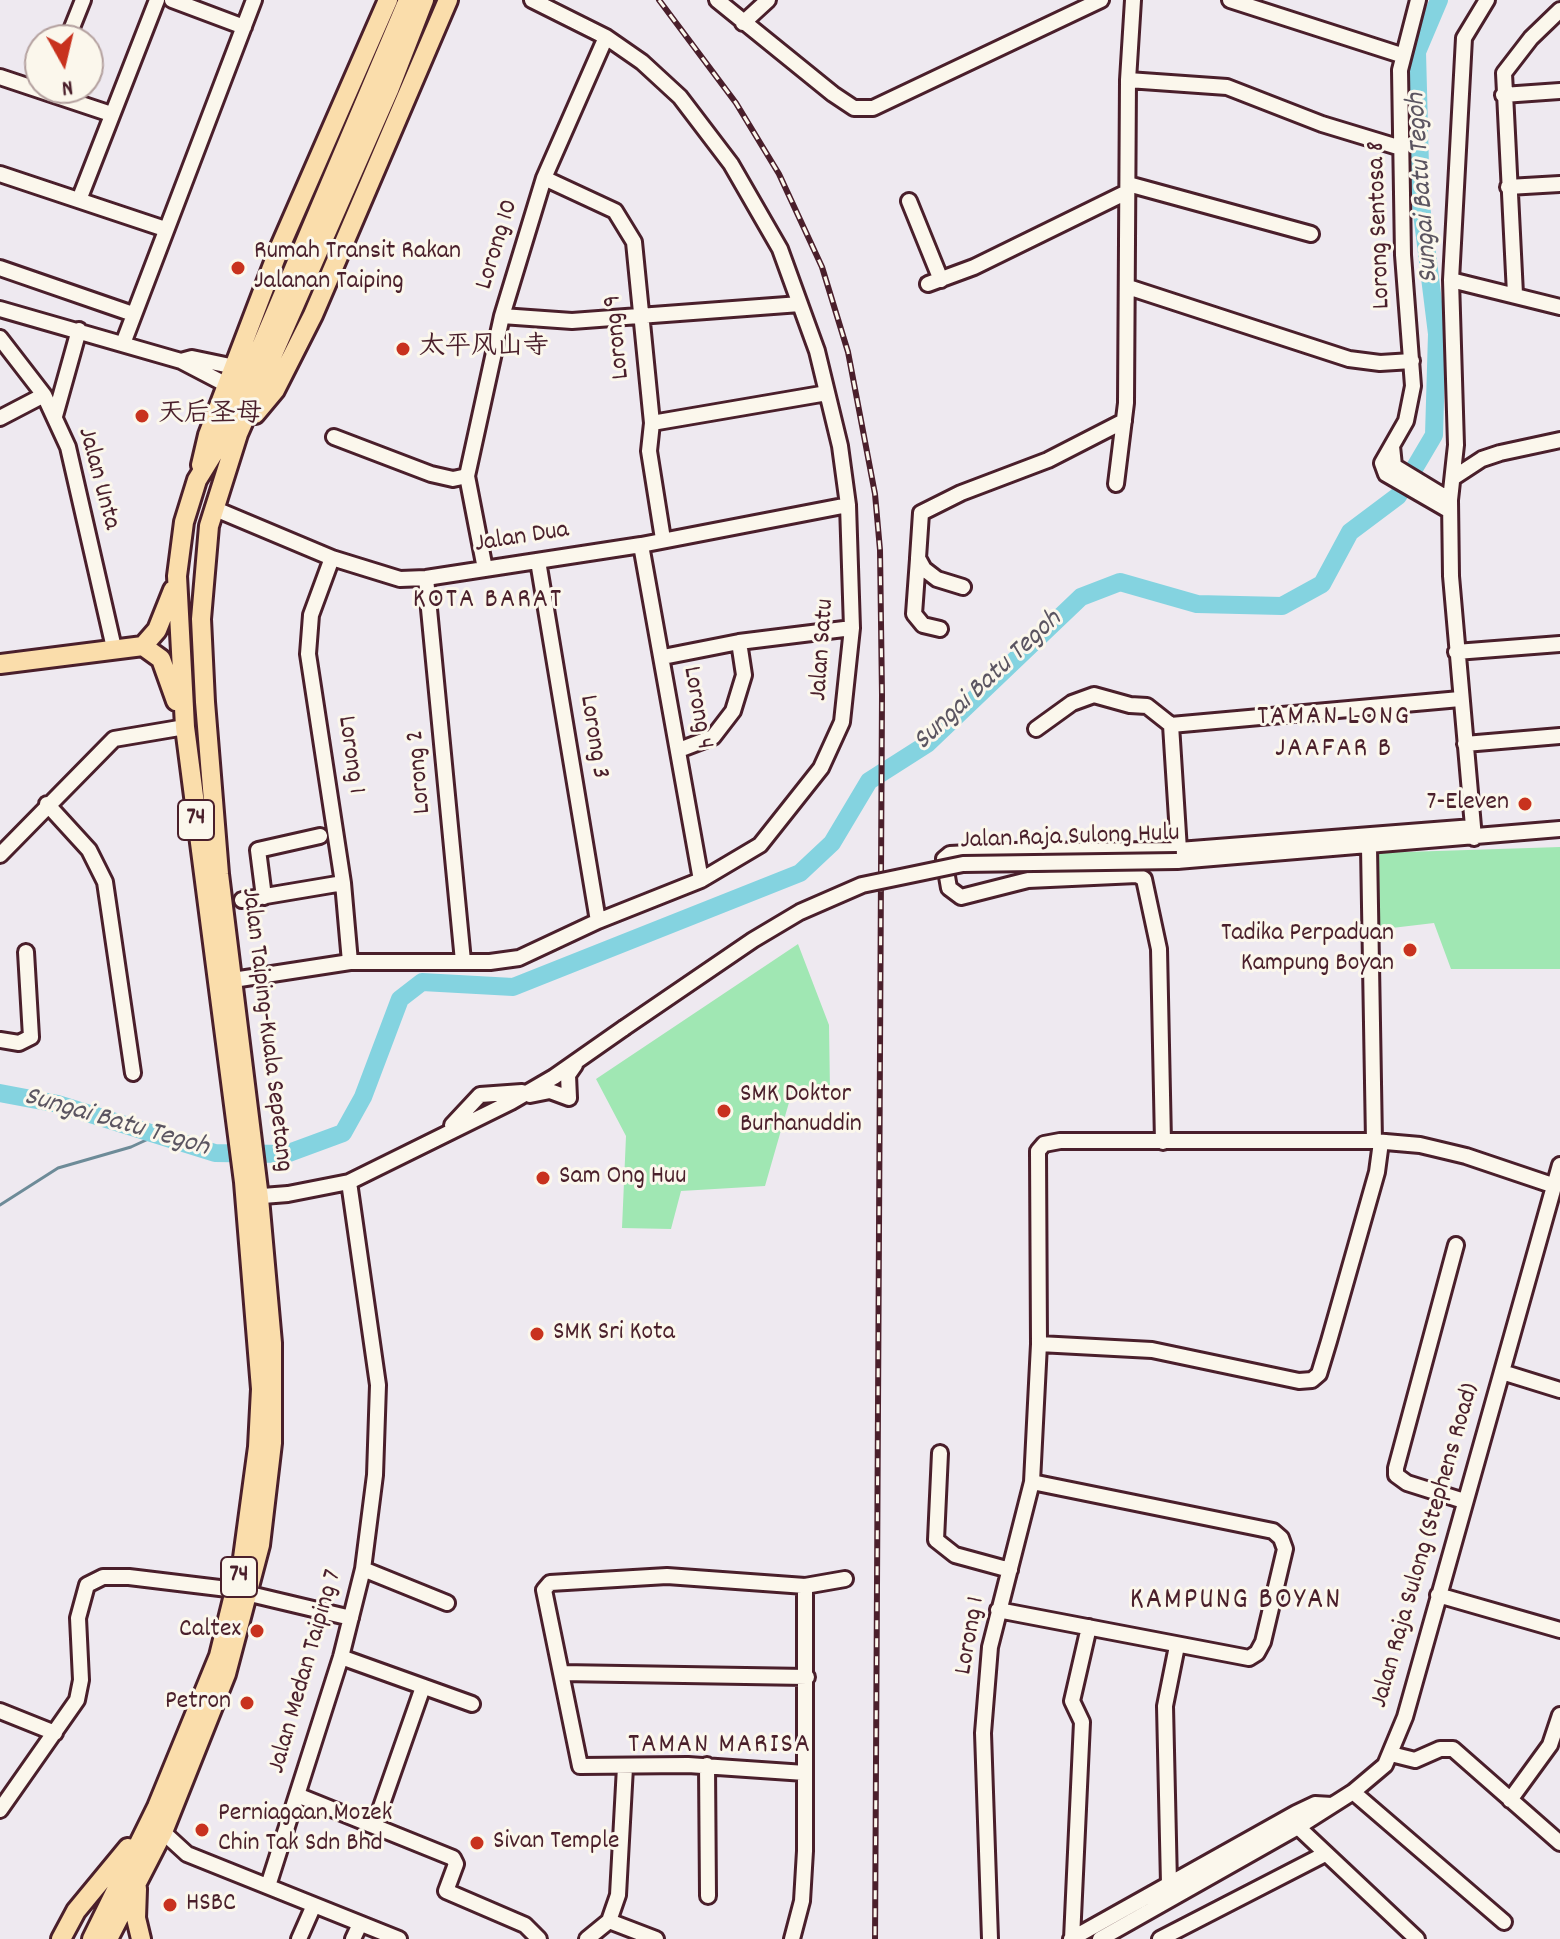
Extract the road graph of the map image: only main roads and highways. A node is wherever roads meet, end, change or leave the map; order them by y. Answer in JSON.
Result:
{"nodes":[{"id":1,"x":388,"y":0,"type":"edge"},
{"id":2,"x":408,"y":0,"type":"edge"},
{"id":3,"x":424,"y":0,"type":"edge"},
{"id":4,"x":448,"y":0,"type":"edge"},
{"id":5,"x":381,"y":86,"type":"junction"},
{"id":6,"x":238,"y":434,"type":"junction"},
{"id":7,"x":197,"y":480,"type":"junction"},
{"id":8,"x":177,"y":576,"type":"junction"},
{"id":9,"x":202,"y":589,"type":"junction"},
{"id":10,"x":177,"y":598,"type":"junction"},
{"id":11,"x":143,"y":646,"type":"junction"},
{"id":12,"x":0,"y":664,"type":"edge"},
{"id":13,"x":185,"y":727,"type":"junction"},
{"id":14,"x":246,"y":1144,"type":"junction"},
{"id":15,"x":243,"y":1592,"type":"junction"},
{"id":16,"x":157,"y":1807,"type":"junction"},
{"id":17,"x":137,"y":1886,"type":"junction"},
{"id":18,"x":104,"y":1937,"type":"edge"},
{"id":19,"x":61,"y":1939,"type":"edge"},
{"id":20,"x":71,"y":1939,"type":"edge"},
{"id":21,"x":141,"y":1939,"type":"edge"}],
"edges":[{"from":1,"to":7,"type":"main road"},
{"from":2,"to":5,"type":"main road","name":"Jalan Taiping-Kuala Sepetang","number":"74"},
{"from":3,"to":5,"type":"main road","name":"Jalan Taiping-Kuala Sepetang","number":"74"},
{"from":4,"to":6,"type":"main road"},
{"from":5,"to":6,"type":"main road","name":"Jalan Taiping-Kuala Sepetang","number":"74"},
{"from":5,"to":7,"type":"main road","name":"Jalan Taiping-Kuala Sepetang","number":"74"},
{"from":6,"to":9,"type":"main road","name":"Jalan Taiping-Kuala Sepetang","number":"74"},
{"from":7,"to":8,"type":"main road","name":"Jalan Taiping-Kuala Sepetang","number":"74"},
{"from":8,"to":10,"type":"main road","name":"Jalan Taiping-Kuala Sepetang","number":"74"},
{"from":8,"to":11,"type":"main road"},
{"from":9,"to":10,"type":"main road"},
{"from":9,"to":14,"type":"main road","name":"Jalan Taiping-Kuala Sepetang","number":"74"},
{"from":10,"to":13,"type":"main road","name":"Jalan Taiping-Kuala Sepetang","number":"74"},
{"from":11,"to":12,"type":"main road"},
{"from":11,"to":13,"type":"main road"},
{"from":13,"to":14,"type":"main road","name":"Jalan Taiping-Kuala Sepetang","number":"74"},
{"from":14,"to":15,"type":"main road","name":"Jalan Taiping-Kuala Sepetang","number":"74"},
{"from":15,"to":16,"type":"main road","name":"Jalan Taiping-Kuala Sepetang","number":"74"},
{"from":15,"to":17,"type":"main road","name":"Jalan Taiping-Kuala Sepetang","number":"74"},
{"from":16,"to":18,"type":"main road","name":"Jalan Taiping-Kuala Sepetang","number":"74"},
{"from":16,"to":19,"type":"main road"},
{"from":17,"to":18,"type":"main road","name":"Jalan Taiping-Kuala Sepetang","number":"74"},
{"from":17,"to":21,"type":"main road"},
{"from":18,"to":20,"type":"main road"}]}
